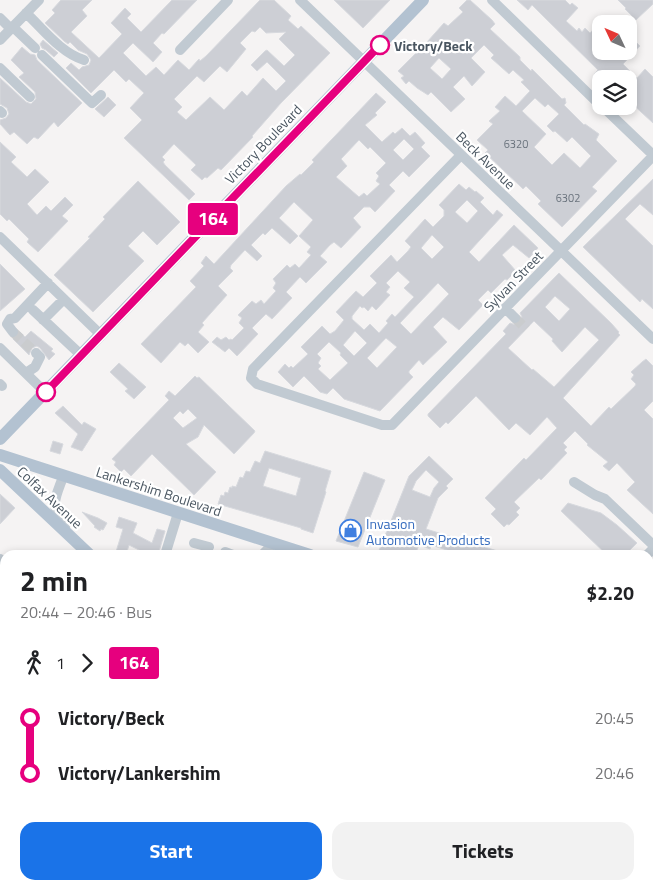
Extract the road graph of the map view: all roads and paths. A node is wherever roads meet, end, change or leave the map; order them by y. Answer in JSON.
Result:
{"nodes":[{"id":1,"x":39,"y":0,"type":"edge"},
{"id":2,"x":228,"y":0,"type":"edge"},
{"id":3,"x":300,"y":0,"type":"edge"},
{"id":4,"x":423,"y":0,"type":"edge"},
{"id":5,"x":492,"y":0,"type":"edge"},
{"id":6,"x":26,"y":13,"type":"junction"},
{"id":7,"x":0,"y":18,"type":"edge"},
{"id":8,"x":12,"y":28,"type":"junction"},
{"id":9,"x":0,"y":40,"type":"edge"},
{"id":10,"x":180,"y":50,"type":"dead end"},
{"id":11,"x":84,"y":60,"type":"dead end"},
{"id":12,"x":364,"y":62,"type":"junction"},
{"id":13,"x":0,"y":68,"type":"edge"},
{"id":14,"x":101,"y":95,"type":"dead end"},
{"id":15,"x":592,"y":96,"type":"edge"},
{"id":16,"x":30,"y":97,"type":"dead end"},
{"id":17,"x":611,"y":115,"type":"edge"},
{"id":18,"x":461,"y":155,"type":"junction"},
{"id":19,"x":653,"y":156,"type":"edge"},
{"id":20,"x":0,"y":237,"type":"edge"},
{"id":21,"x":561,"y":251,"type":"junction"},
{"id":22,"x":48,"y":283,"type":"junction"},
{"id":23,"x":64,"y":299,"type":"junction"},
{"id":24,"x":505,"y":308,"type":"junction"},
{"id":25,"x":33,"y":310,"type":"dead end"},
{"id":26,"x":515,"y":318,"type":"tunnel mouth"},
{"id":27,"x":43,"y":320,"type":"junction"},
{"id":28,"x":13,"y":332,"type":"dead end"},
{"id":29,"x":101,"y":335,"type":"junction"},
{"id":30,"x":653,"y":339,"type":"edge"},
{"id":31,"x":0,"y":348,"type":"edge"},
{"id":32,"x":36,"y":353,"type":"dead end"},
{"id":33,"x":81,"y":355,"type":"junction"},
{"id":34,"x":26,"y":373,"type":"junction"},
{"id":35,"x":46,"y":392,"type":"junction"},
{"id":36,"x":0,"y":439,"type":"edge"},
{"id":37,"x":0,"y":455,"type":"edge"},
{"id":38,"x":0,"y":470,"type":"edge"},
{"id":39,"x":63,"y":476,"type":"junction"},
{"id":40,"x":574,"y":482,"type":"dead end"},
{"id":41,"x":178,"y":513,"type":"junction"},
{"id":42,"x":194,"y":543,"type":"dead end"},
{"id":43,"x":273,"y":544,"type":"junction"},
{"id":44,"x":653,"y":544,"type":"edge"},
{"id":45,"x":79,"y":545,"type":"junction"},
{"id":46,"x":209,"y":547,"type":"dead end"},
{"id":47,"x":84,"y":550,"type":"edge"},
{"id":48,"x":167,"y":550,"type":"edge"},
{"id":49,"x":267,"y":550,"type":"edge"},
{"id":50,"x":293,"y":550,"type":"edge"}],
"edges":[{"from":1,"to":6,"type":"street"},
{"from":2,"to":10,"type":"street"},
{"from":3,"to":12,"type":"street","name":"Beck Avenue"},
{"from":4,"to":12,"type":"main road","name":"Victory Boulevard"},
{"from":5,"to":15,"type":"street"},
{"from":6,"to":8,"type":"street"},
{"from":6,"to":11,"type":"street"},
{"from":7,"to":8,"type":"street"},
{"from":8,"to":9,"type":"street"},
{"from":8,"to":14,"type":"street"},
{"from":12,"to":18,"type":"street","name":"Beck Avenue"},
{"from":12,"to":29,"type":"main road","name":"Victory Boulevard"},
{"from":13,"to":16,"type":"street"},
{"from":17,"to":19,"type":"street"},
{"from":18,"to":21,"type":"street","name":"Beck Avenue"},
{"from":18,"to":24,"type":"street","name":"Sylvan Street"},
{"from":19,"to":21,"type":"street","name":"Sylvan Street"},
{"from":20,"to":22,"type":"street"},
{"from":21,"to":24,"type":"street","name":"Sylvan Street"},
{"from":21,"to":30,"type":"street","name":"Beck Avenue"},
{"from":22,"to":23,"type":"street"},
{"from":22,"to":28,"type":"street"},
{"from":23,"to":27,"type":"street"},
{"from":23,"to":29,"type":"street"},
{"from":24,"to":26,"type":"street"},
{"from":25,"to":27,"type":"street"},
{"from":27,"to":33,"type":"street"},
{"from":29,"to":33,"type":"main road","name":"Victory Boulevard"},
{"from":31,"to":34,"type":"street"},
{"from":32,"to":34,"type":"street"},
{"from":33,"to":35,"type":"main road","name":"Victory Boulevard"},
{"from":34,"to":35,"type":"street"},
{"from":35,"to":36,"type":"main road","name":"Victory Boulevard"},
{"from":37,"to":39,"type":"main road","name":"Lankershim Boulevard"},
{"from":38,"to":45,"type":"main road","name":"Colfax Avenue"},
{"from":39,"to":41,"type":"main road","name":"Lankershim Boulevard"},
{"from":39,"to":45,"type":"street","name":"Colfax Avenue"},
{"from":40,"to":44,"type":"street"},
{"from":41,"to":43,"type":"main road","name":"Lankershim Boulevard"},
{"from":41,"to":48,"type":"street"},
{"from":42,"to":46,"type":"street"},
{"from":43,"to":49,"type":"street"},
{"from":43,"to":50,"type":"main road","name":"Lankershim Boulevard"},
{"from":45,"to":47,"type":"main road","name":"Colfax Avenue"}]}
